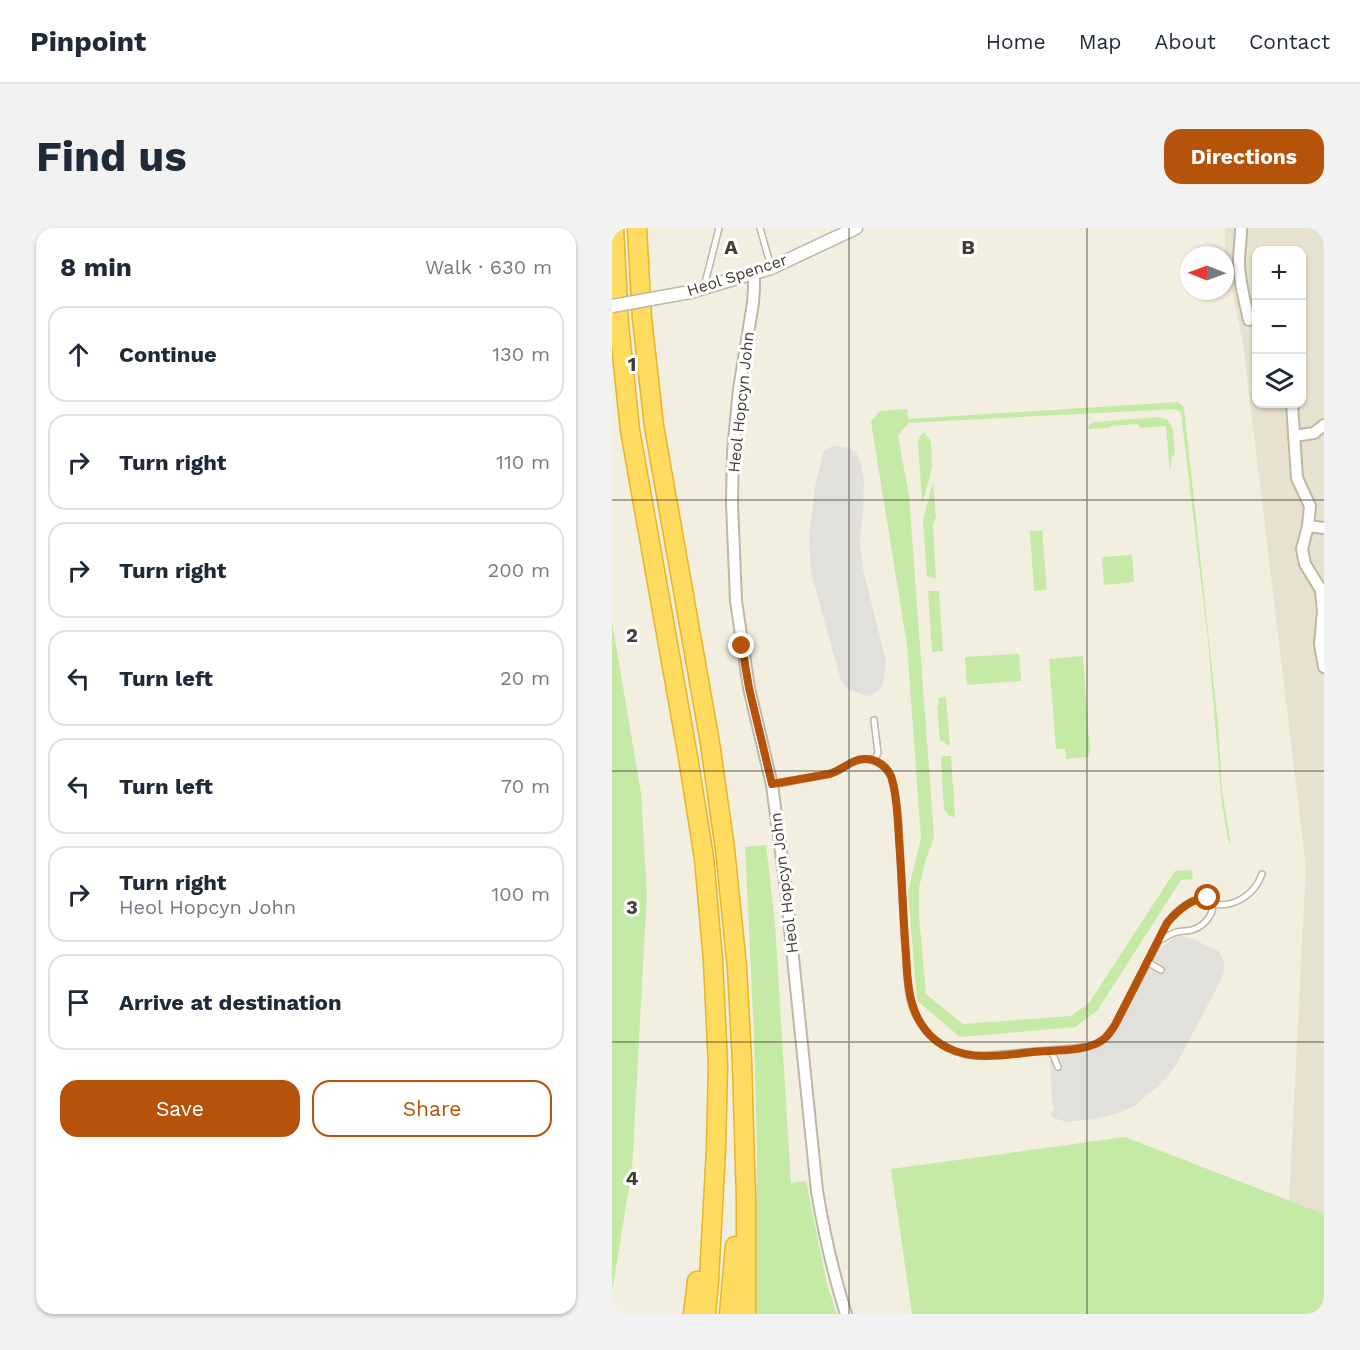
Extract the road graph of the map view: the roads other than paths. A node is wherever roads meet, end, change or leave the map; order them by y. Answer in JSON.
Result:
{"nodes":[{"id":1,"x":614,"y":228,"type":"edge"},
{"id":2,"x":638,"y":228,"type":"edge"},
{"id":3,"x":719,"y":228,"type":"edge"},
{"id":4,"x":760,"y":228,"type":"edge"},
{"id":5,"x":856,"y":228,"type":"edge"},
{"id":6,"x":1241,"y":228,"type":"edge"},
{"id":7,"x":771,"y":267,"type":"junction"},
{"id":8,"x":754,"y":273,"type":"junction"},
{"id":9,"x":703,"y":288,"type":"junction"},
{"id":10,"x":1252,"y":301,"type":"edge"},
{"id":11,"x":1245,"y":302,"type":"junction"},
{"id":12,"x":612,"y":306,"type":"edge"},
{"id":13,"x":1249,"y":320,"type":"dead end"},
{"id":14,"x":1292,"y":408,"type":"edge"},
{"id":15,"x":1324,"y":425,"type":"edge"},
{"id":16,"x":1294,"y":436,"type":"junction"},
{"id":17,"x":1308,"y":526,"type":"junction"},
{"id":18,"x":1324,"y":528,"type":"edge"},
{"id":19,"x":1324,"y":667,"type":"edge"},
{"id":20,"x":874,"y":720,"type":"dead end"},
{"id":21,"x":874,"y":761,"type":"junction"},
{"id":22,"x":772,"y":784,"type":"junction"},
{"id":23,"x":1262,"y":874,"type":"dead end"},
{"id":24,"x":1213,"y":904,"type":"junction"},
{"id":25,"x":1159,"y":941,"type":"junction"},
{"id":26,"x":1147,"y":962,"type":"junction"},
{"id":27,"x":1161,"y":970,"type":"dead end"},
{"id":28,"x":1048,"y":1051,"type":"junction"},
{"id":29,"x":1058,"y":1067,"type":"dead end"},
{"id":30,"x":742,"y":1092,"type":"junction"},
{"id":31,"x":716,"y":1149,"type":"junction"},
{"id":32,"x":693,"y":1314,"type":"edge"},
{"id":33,"x":706,"y":1314,"type":"edge"},
{"id":34,"x":729,"y":1314,"type":"edge"},
{"id":35,"x":746,"y":1314,"type":"edge"},
{"id":36,"x":846,"y":1314,"type":"edge"}],
"edges":[{"from":1,"to":31,"type":"highway"},
{"from":2,"to":30,"type":"highway"},
{"from":3,"to":9,"type":"lane"},
{"from":4,"to":7,"type":"lane"},
{"from":5,"to":7,"type":"street","name":"Heol Spencer"},
{"from":6,"to":11,"type":"street"},
{"from":7,"to":8,"type":"street","name":"Heol Spencer"},
{"from":8,"to":9,"type":"street","name":"Heol Spencer"},
{"from":8,"to":22,"type":"street","name":"Heol Hopcyn John"},
{"from":9,"to":12,"type":"street","name":"Heol Spencer","bridge":true},
{"from":10,"to":11,"type":"street"},
{"from":11,"to":13,"type":"street"},
{"from":14,"to":16,"type":"street"},
{"from":15,"to":16,"type":"street"},
{"from":16,"to":17,"type":"street"},
{"from":17,"to":18,"type":"street"},
{"from":17,"to":19,"type":"street"},
{"from":20,"to":21,"type":"lane"},
{"from":21,"to":22,"type":"lane"},
{"from":21,"to":28,"type":"lane"},
{"from":22,"to":36,"type":"street","name":"Heol Hopcyn John"},
{"from":23,"to":24,"type":"lane"},
{"from":24,"to":25,"type":"lane"},
{"from":24,"to":25,"type":"lane"},
{"from":25,"to":26,"type":"lane"},
{"from":26,"to":27,"type":"lane"},
{"from":26,"to":28,"type":"lane"},
{"from":28,"to":29,"type":"lane"},
{"from":30,"to":34,"type":"highway"},
{"from":30,"to":35,"type":"highway"},
{"from":31,"to":32,"type":"highway"},
{"from":31,"to":33,"type":"highway"}]}
